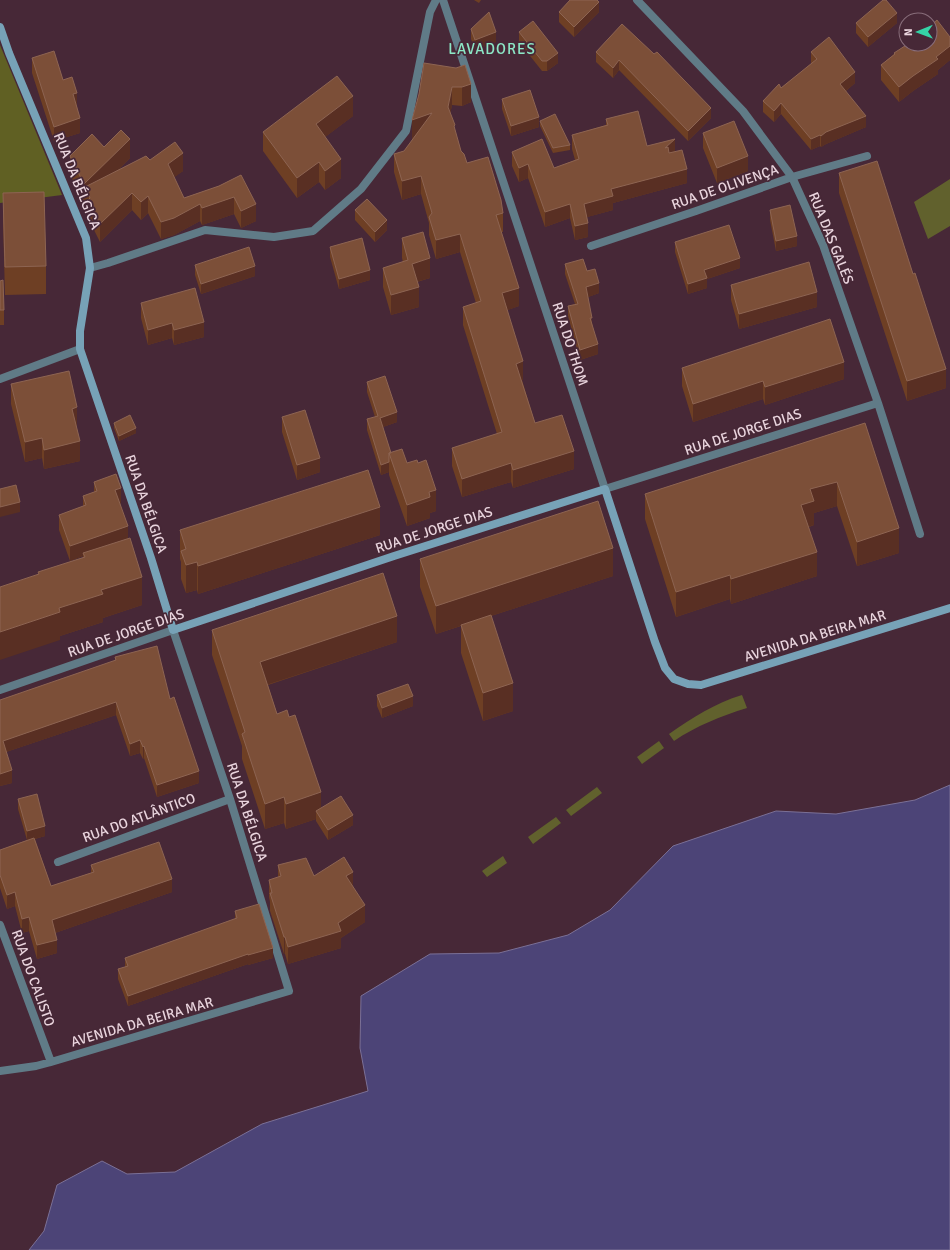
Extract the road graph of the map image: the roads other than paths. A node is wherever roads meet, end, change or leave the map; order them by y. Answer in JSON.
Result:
{"nodes":[{"id":1,"x":436,"y":0,"type":"edge"},
{"id":2,"x":443,"y":0,"type":"edge"},
{"id":3,"x":637,"y":0,"type":"edge"},
{"id":4,"x":0,"y":27,"type":"edge"},
{"id":5,"x":867,"y":156,"type":"dead end"},
{"id":6,"x":792,"y":177,"type":"junction"},
{"id":7,"x":591,"y":246,"type":"dead end"},
{"id":8,"x":90,"y":268,"type":"junction"},
{"id":9,"x":80,"y":349,"type":"junction"},
{"id":10,"x":0,"y":379,"type":"edge"},
{"id":11,"x":878,"y":403,"type":"junction"},
{"id":12,"x":605,"y":489,"type":"junction"},
{"id":13,"x":920,"y":534,"type":"dead end"},
{"id":14,"x":950,"y":608,"type":"edge"},
{"id":15,"x":173,"y":630,"type":"junction"},
{"id":16,"x":688,"y":684,"type":"joint"},
{"id":17,"x":0,"y":690,"type":"edge"},
{"id":18,"x":230,"y":799,"type":"junction"},
{"id":19,"x":58,"y":862,"type":"dead end"},
{"id":20,"x":0,"y":925,"type":"edge"},
{"id":21,"x":289,"y":991,"type":"joint"},
{"id":22,"x":51,"y":1062,"type":"junction"},
{"id":23,"x":0,"y":1071,"type":"edge"}],
"edges":[{"from":1,"to":8,"type":"street"},
{"from":2,"to":12,"type":"street","name":"RUA DO THOM"},
{"from":3,"to":6,"type":"street","name":"RUA DAS GALÉS"},
{"from":4,"to":8,"type":"main road","name":"RUA DA BÉLGICA"},
{"from":5,"to":6,"type":"street","name":"RUA DE OLIVENÇA"},
{"from":6,"to":7,"type":"street","name":"RUA DE OLIVENÇA"},
{"from":6,"to":11,"type":"street","name":"RUA DAS GALÉS"},
{"from":8,"to":9,"type":"main road","name":"RUA DA BÉLGICA"},
{"from":9,"to":10,"type":"street"},
{"from":9,"to":15,"type":"main road","name":"RUA DA BÉLGICA"},
{"from":11,"to":12,"type":"street","name":"RUA DE JORGE DIAS"},
{"from":11,"to":13,"type":"street","name":"RUA DAS GALÉS"},
{"from":12,"to":15,"type":"main road","name":"RUA DE JORGE DIAS"},
{"from":12,"to":16,"type":"main road","name":"RUA DO THOM"},
{"from":14,"to":16,"type":"main road","name":"AVENIDA DA BEIRA MAR"},
{"from":15,"to":17,"type":"street","name":"RUA DE JORGE DIAS"},
{"from":15,"to":18,"type":"street","name":"RUA DA BÉLGICA"},
{"from":18,"to":19,"type":"street","name":"RUA DO ATLÂNTICO"},
{"from":18,"to":21,"type":"street","name":"RUA DA BÉLGICA"},
{"from":20,"to":22,"type":"street","name":"RUA DO CALISTO"},
{"from":21,"to":22,"type":"street","name":"AVENIDA DA BEIRA MAR"},
{"from":22,"to":23,"type":"street","name":"AVENIDA DA BEIRA MAR"}]}
